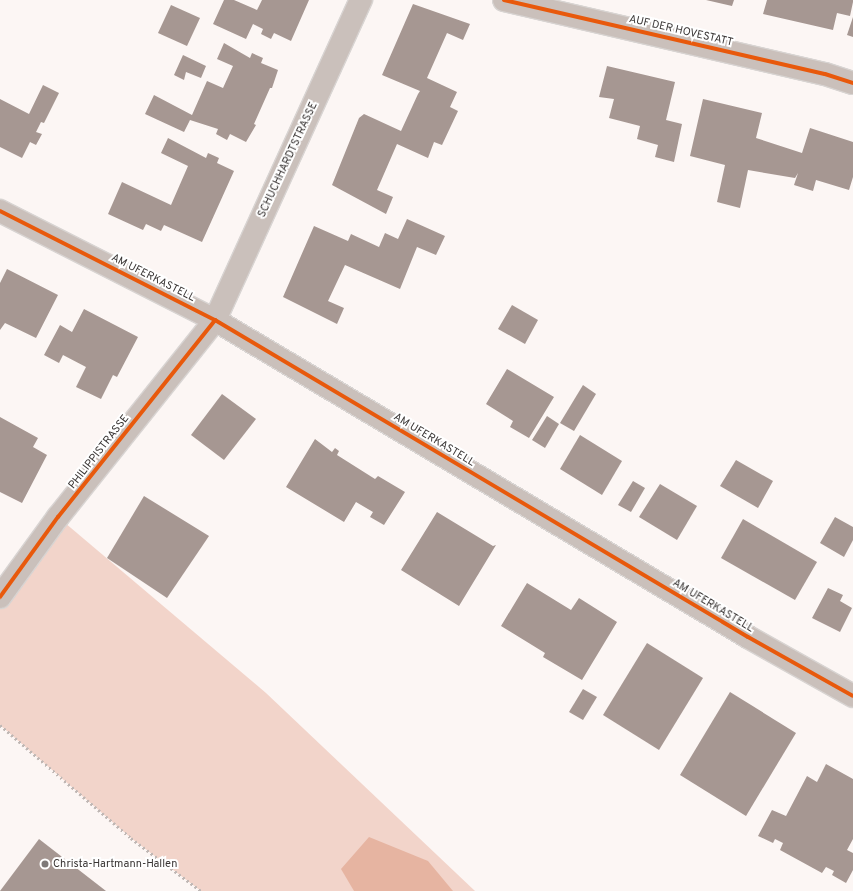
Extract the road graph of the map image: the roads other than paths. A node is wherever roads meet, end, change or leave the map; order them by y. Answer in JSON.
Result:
{"nodes":[{"id":1,"x":361,"y":0,"type":"edge"},
{"id":2,"x":504,"y":0,"type":"edge"},
{"id":3,"x":853,"y":83,"type":"edge"},
{"id":4,"x":0,"y":211,"type":"edge"},
{"id":5,"x":215,"y":320,"type":"junction"},
{"id":6,"x":0,"y":597,"type":"edge"},
{"id":7,"x":853,"y":696,"type":"edge"}],
"edges":[{"from":1,"to":5,"type":"street","name":"SCHUCHHARDTSTRASSE"},
{"from":2,"to":3,"type":"street","name":"AUF DER HOVESTATT"},
{"from":4,"to":5,"type":"street","name":"AM UFERKASTELL"},
{"from":5,"to":6,"type":"street","name":"PHILIPPISTRASSE"},
{"from":5,"to":7,"type":"street","name":"AM UFERKASTELL"}]}
